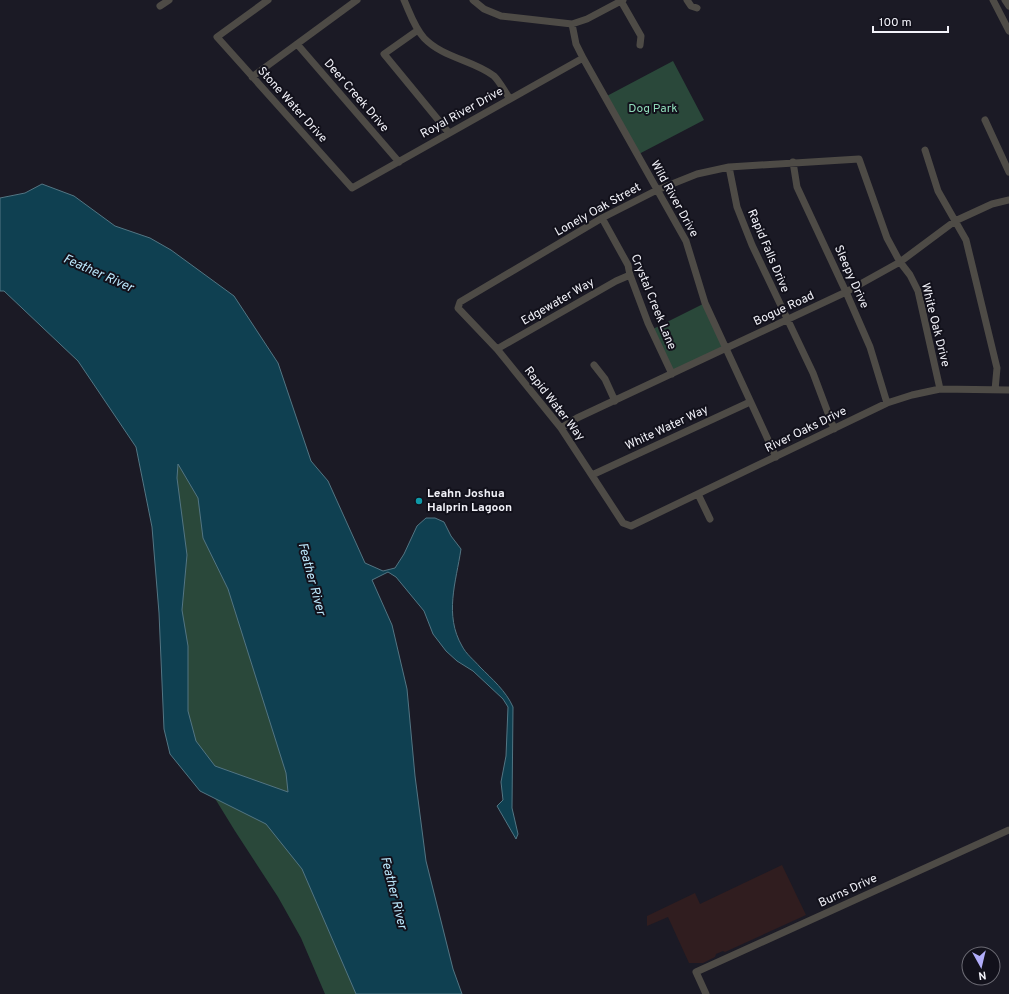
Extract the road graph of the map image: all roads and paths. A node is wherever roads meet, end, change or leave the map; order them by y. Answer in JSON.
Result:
{"nodes":[{"id":1,"x":169,"y":0,"type":"edge"},
{"id":2,"x":268,"y":0,"type":"edge"},
{"id":3,"x":357,"y":0,"type":"edge"},
{"id":4,"x":404,"y":0,"type":"edge"},
{"id":5,"x":473,"y":0,"type":"edge"},
{"id":6,"x":686,"y":0,"type":"edge"},
{"id":7,"x":993,"y":0,"type":"edge"},
{"id":8,"x":1005,"y":0,"type":"edge"},
{"id":9,"x":622,"y":1,"type":"edge"},
{"id":10,"x":160,"y":6,"type":"dead end"},
{"id":11,"x":1009,"y":6,"type":"edge"},
{"id":12,"x":697,"y":8,"type":"dead end"},
{"id":13,"x":572,"y":24,"type":"junction"},
{"id":14,"x":418,"y":30,"type":"junction"},
{"id":15,"x":1009,"y":31,"type":"edge"},
{"id":16,"x":297,"y":44,"type":"junction"},
{"id":17,"x":640,"y":45,"type":"dead end"},
{"id":18,"x":583,"y":58,"type":"junction"},
{"id":19,"x":252,"y":77,"type":"junction"},
{"id":20,"x":510,"y":99,"type":"junction"},
{"id":21,"x":985,"y":120,"type":"dead end"},
{"id":22,"x":449,"y":133,"type":"junction"},
{"id":23,"x":925,"y":150,"type":"dead end"},
{"id":24,"x":859,"y":159,"type":"joint"},
{"id":25,"x":399,"y":162,"type":"junction"},
{"id":26,"x":793,"y":162,"type":"junction"},
{"id":27,"x":729,"y":167,"type":"junction"},
{"id":28,"x":1009,"y":172,"type":"edge"},
{"id":29,"x":352,"y":188,"type":"joint"},
{"id":30,"x":657,"y":190,"type":"junction"},
{"id":31,"x":1009,"y":200,"type":"edge"},
{"id":32,"x":602,"y":218,"type":"junction"},
{"id":33,"x":955,"y":221,"type":"junction"},
{"id":34,"x":900,"y":262,"type":"junction"},
{"id":35,"x":630,"y":275,"type":"junction"},
{"id":36,"x":846,"y":292,"type":"junction"},
{"id":37,"x":458,"y":308,"type":"joint"},
{"id":38,"x":787,"y":320,"type":"junction"},
{"id":39,"x":726,"y":349,"type":"junction"},
{"id":40,"x":497,"y":350,"type":"junction"},
{"id":41,"x":594,"y":365,"type":"dead end"},
{"id":42,"x":672,"y":374,"type":"junction"},
{"id":43,"x":940,"y":389,"type":"junction"},
{"id":44,"x":995,"y":390,"type":"junction"},
{"id":45,"x":1009,"y":390,"type":"edge"},
{"id":46,"x":615,"y":401,"type":"junction"},
{"id":47,"x":750,"y":402,"type":"junction"},
{"id":48,"x":887,"y":403,"type":"junction"},
{"id":49,"x":561,"y":428,"type":"junction"},
{"id":50,"x":834,"y":429,"type":"junction"},
{"id":51,"x":776,"y":456,"type":"junction"},
{"id":52,"x":592,"y":475,"type":"junction"},
{"id":53,"x":698,"y":494,"type":"junction"},
{"id":54,"x":710,"y":519,"type":"dead end"},
{"id":55,"x":622,"y":523,"type":"joint"},
{"id":56,"x":1009,"y":830,"type":"edge"},
{"id":57,"x":706,"y":994,"type":"edge"}],
"edges":[{"from":1,"to":10,"type":"street"},
{"from":2,"to":19,"type":"street","name":"Stone Water Drive"},
{"from":3,"to":16,"type":"street"},
{"from":4,"to":14,"type":"street"},
{"from":5,"to":13,"type":"street"},
{"from":6,"to":12,"type":"street"},
{"from":7,"to":15,"type":"street"},
{"from":8,"to":11,"type":"street"},
{"from":9,"to":13,"type":"street"},
{"from":9,"to":17,"type":"street"},
{"from":13,"to":18,"type":"street","name":"Wild River Drive"},
{"from":14,"to":20,"type":"street"},
{"from":14,"to":22,"type":"street"},
{"from":16,"to":19,"type":"street"},
{"from":16,"to":25,"type":"street","name":"Deer Creek Drive"},
{"from":18,"to":20,"type":"street","name":"Royal River Drive"},
{"from":18,"to":30,"type":"street","name":"Wild River Drive"},
{"from":19,"to":29,"type":"street","name":"Stone Water Drive"},
{"from":20,"to":22,"type":"street","name":"Royal River Drive"},
{"from":21,"to":28,"type":"street"},
{"from":22,"to":25,"type":"street","name":"Royal River Drive"},
{"from":23,"to":33,"type":"street"},
{"from":24,"to":26,"type":"street","name":"Lonely Oak Street"},
{"from":24,"to":34,"type":"street","name":"White Oak Drive"},
{"from":25,"to":29,"type":"street","name":"Royal River Drive"},
{"from":26,"to":27,"type":"street","name":"Lonely Oak Street"},
{"from":26,"to":36,"type":"street","name":"Sleepy Drive"},
{"from":27,"to":30,"type":"street","name":"Lonely Oak Street"},
{"from":27,"to":38,"type":"street","name":"Rapid Falls Drive"},
{"from":30,"to":32,"type":"street","name":"Lonely Oak Street"},
{"from":30,"to":39,"type":"street","name":"Wild River Drive"},
{"from":31,"to":33,"type":"street","name":"Bogue Road"},
{"from":32,"to":35,"type":"street","name":"Crystal Creek Lane"},
{"from":32,"to":37,"type":"street","name":"Lonely Oak Street"},
{"from":33,"to":34,"type":"street","name":"Bogue Road"},
{"from":33,"to":44,"type":"street"},
{"from":34,"to":36,"type":"street","name":"Bogue Road"},
{"from":34,"to":43,"type":"street","name":"White Oak Drive"},
{"from":35,"to":40,"type":"street","name":"Edgewater Way"},
{"from":35,"to":42,"type":"street","name":"Crystal Creek Lane"},
{"from":36,"to":38,"type":"street","name":"Bogue Road"},
{"from":36,"to":48,"type":"street","name":"Sleepy Drive"},
{"from":37,"to":40,"type":"street","name":"Rapid Water Way"},
{"from":38,"to":39,"type":"street","name":"Bogue Road"},
{"from":38,"to":50,"type":"street","name":"Rapid Falls Drive"},
{"from":39,"to":42,"type":"street","name":"Bogue Road"},
{"from":39,"to":47,"type":"street","name":"Wild River Drive"},
{"from":40,"to":49,"type":"street","name":"Rapid Water Way"},
{"from":41,"to":46,"type":"street"},
{"from":42,"to":46,"type":"street","name":"Bogue Road"},
{"from":43,"to":44,"type":"street","name":"River Oaks Drive"},
{"from":43,"to":48,"type":"street","name":"River Oaks Drive"},
{"from":44,"to":45,"type":"street","name":"River Oaks Drive"},
{"from":46,"to":49,"type":"street","name":"Bogue Road"},
{"from":47,"to":51,"type":"street","name":"Wild River Drive"},
{"from":47,"to":52,"type":"street","name":"White Water Way"},
{"from":48,"to":50,"type":"street","name":"River Oaks Drive"},
{"from":49,"to":52,"type":"street","name":"Rapid Water Way"},
{"from":50,"to":51,"type":"street","name":"River Oaks Drive"},
{"from":51,"to":53,"type":"street","name":"River Oaks Drive"},
{"from":52,"to":55,"type":"street","name":"Rapid Water Way"},
{"from":53,"to":54,"type":"street"},
{"from":53,"to":55,"type":"street","name":"River Oaks Drive"},
{"from":56,"to":57,"type":"street","name":"Burns Drive"}]}
